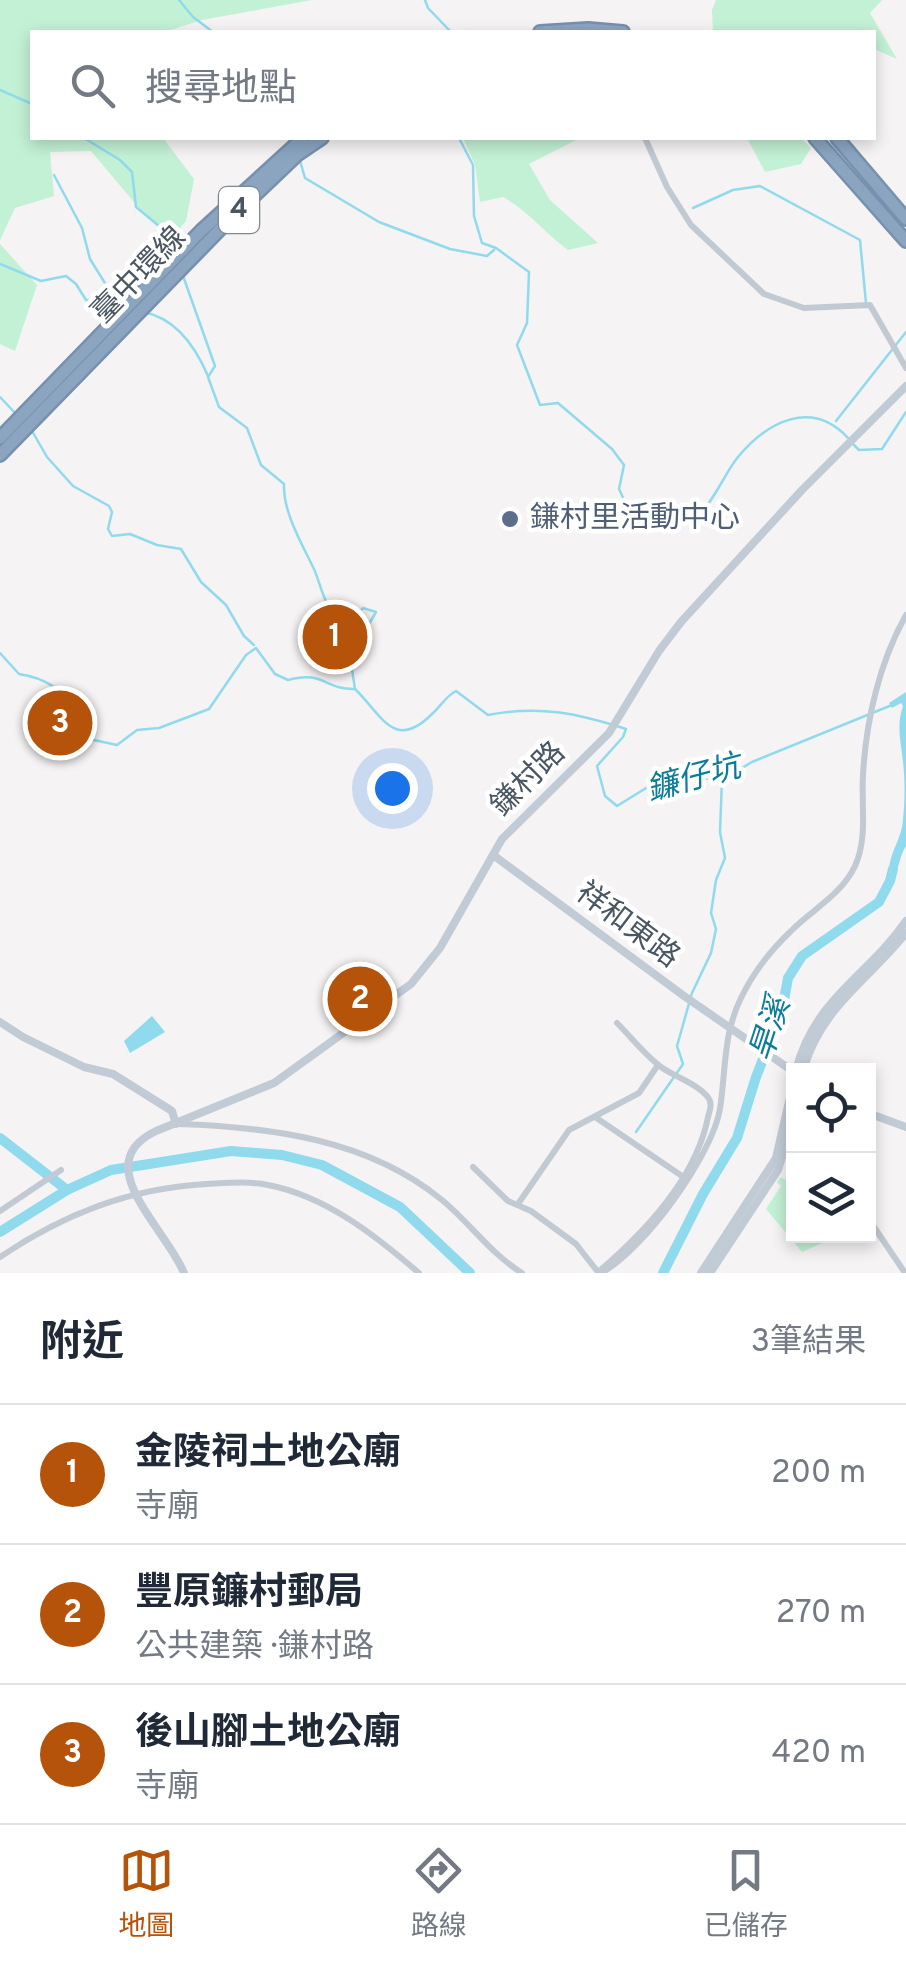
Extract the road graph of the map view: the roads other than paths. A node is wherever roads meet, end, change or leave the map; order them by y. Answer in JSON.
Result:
{"nodes":[{"id":1,"x":564,"y":30,"type":"edge"},
{"id":2,"x":605,"y":30,"type":"edge"},
{"id":3,"x":647,"y":140,"type":"edge"},
{"id":4,"x":817,"y":140,"type":"edge"},
{"id":5,"x":839,"y":140,"type":"edge"},
{"id":6,"x":298,"y":146,"type":"edge"},
{"id":7,"x":906,"y":219,"type":"edge"},
{"id":8,"x":906,"y":240,"type":"edge"},
{"id":9,"x":906,"y":368,"type":"edge"},
{"id":10,"x":906,"y":386,"type":"edge"},
{"id":11,"x":25,"y":421,"type":"junction"},
{"id":12,"x":0,"y":438,"type":"edge"},
{"id":13,"x":0,"y":455,"type":"edge"},
{"id":14,"x":906,"y":615,"type":"edge"},
{"id":15,"x":492,"y":855,"type":"junction"},
{"id":16,"x":906,"y":921,"type":"edge"},
{"id":17,"x":906,"y":933,"type":"edge"},
{"id":18,"x":0,"y":1022,"type":"edge"},
{"id":19,"x":617,"y":1023,"type":"dead end"},
{"id":20,"x":732,"y":1029,"type":"junction"},
{"id":21,"x":796,"y":1063,"type":"edge"},
{"id":22,"x":806,"y":1063,"type":"edge"},
{"id":23,"x":658,"y":1065,"type":"junction"},
{"id":24,"x":786,"y":1065,"type":"edge"},
{"id":25,"x":786,"y":1115,"type":"edge"},
{"id":26,"x":876,"y":1116,"type":"edge"},
{"id":27,"x":595,"y":1118,"type":"junction"},
{"id":28,"x":176,"y":1124,"type":"junction"},
{"id":29,"x":906,"y":1127,"type":"edge"},
{"id":30,"x":786,"y":1144,"type":"edge"},
{"id":31,"x":473,"y":1167,"type":"dead end"},
{"id":32,"x":61,"y":1170,"type":"dead end"},
{"id":33,"x":682,"y":1176,"type":"junction"},
{"id":34,"x":136,"y":1195,"type":"junction"},
{"id":35,"x":518,"y":1204,"type":"junction"},
{"id":36,"x":0,"y":1211,"type":"edge"},
{"id":37,"x":876,"y":1230,"type":"edge"},
{"id":38,"x":0,"y":1256,"type":"edge"},
{"id":39,"x":715,"y":1271,"type":"edge"},
{"id":40,"x":184,"y":1273,"type":"edge"},
{"id":41,"x":419,"y":1273,"type":"edge"},
{"id":42,"x":522,"y":1273,"type":"edge"},
{"id":43,"x":601,"y":1273,"type":"edge"},
{"id":44,"x":702,"y":1273,"type":"edge"},
{"id":45,"x":905,"y":1273,"type":"edge"}],
"edges":[{"from":1,"to":2,"type":"highway"},
{"from":3,"to":9,"type":"street"},
{"from":4,"to":8,"type":"highway"},
{"from":5,"to":7,"type":"highway"},
{"from":6,"to":11,"type":"highway","name":"臺中環線","number":"4"},
{"from":10,"to":15,"type":"street","name":"鎌村路"},
{"from":11,"to":12,"type":"highway","name":"臺中環線","number":"4"},
{"from":11,"to":13,"type":"highway","name":"臺中環線","number":"4"},
{"from":14,"to":20,"type":"street"},
{"from":15,"to":20,"type":"street","name":"祥和東路"},
{"from":15,"to":28,"type":"street","name":"鎌村路"},
{"from":16,"to":21,"type":"street"},
{"from":17,"to":22,"type":"street"},
{"from":18,"to":28,"type":"street"},
{"from":19,"to":23,"type":"street"},
{"from":20,"to":24,"type":"street","name":"祥和東路"},
{"from":20,"to":43,"type":"street"},
{"from":23,"to":27,"type":"street"},
{"from":23,"to":33,"type":"street"},
{"from":25,"to":44,"type":"street"},
{"from":26,"to":29,"type":"street"},
{"from":27,"to":33,"type":"street"},
{"from":27,"to":35,"type":"street"},
{"from":28,"to":34,"type":"street","name":"鎌村路"},
{"from":28,"to":42,"type":"street"},
{"from":30,"to":39,"type":"street"},
{"from":31,"to":35,"type":"street"},
{"from":32,"to":36,"type":"street"},
{"from":33,"to":35,"type":"street"},
{"from":34,"to":38,"type":"street"},
{"from":34,"to":40,"type":"street"},
{"from":34,"to":41,"type":"street"},
{"from":37,"to":45,"type":"street"}]}
